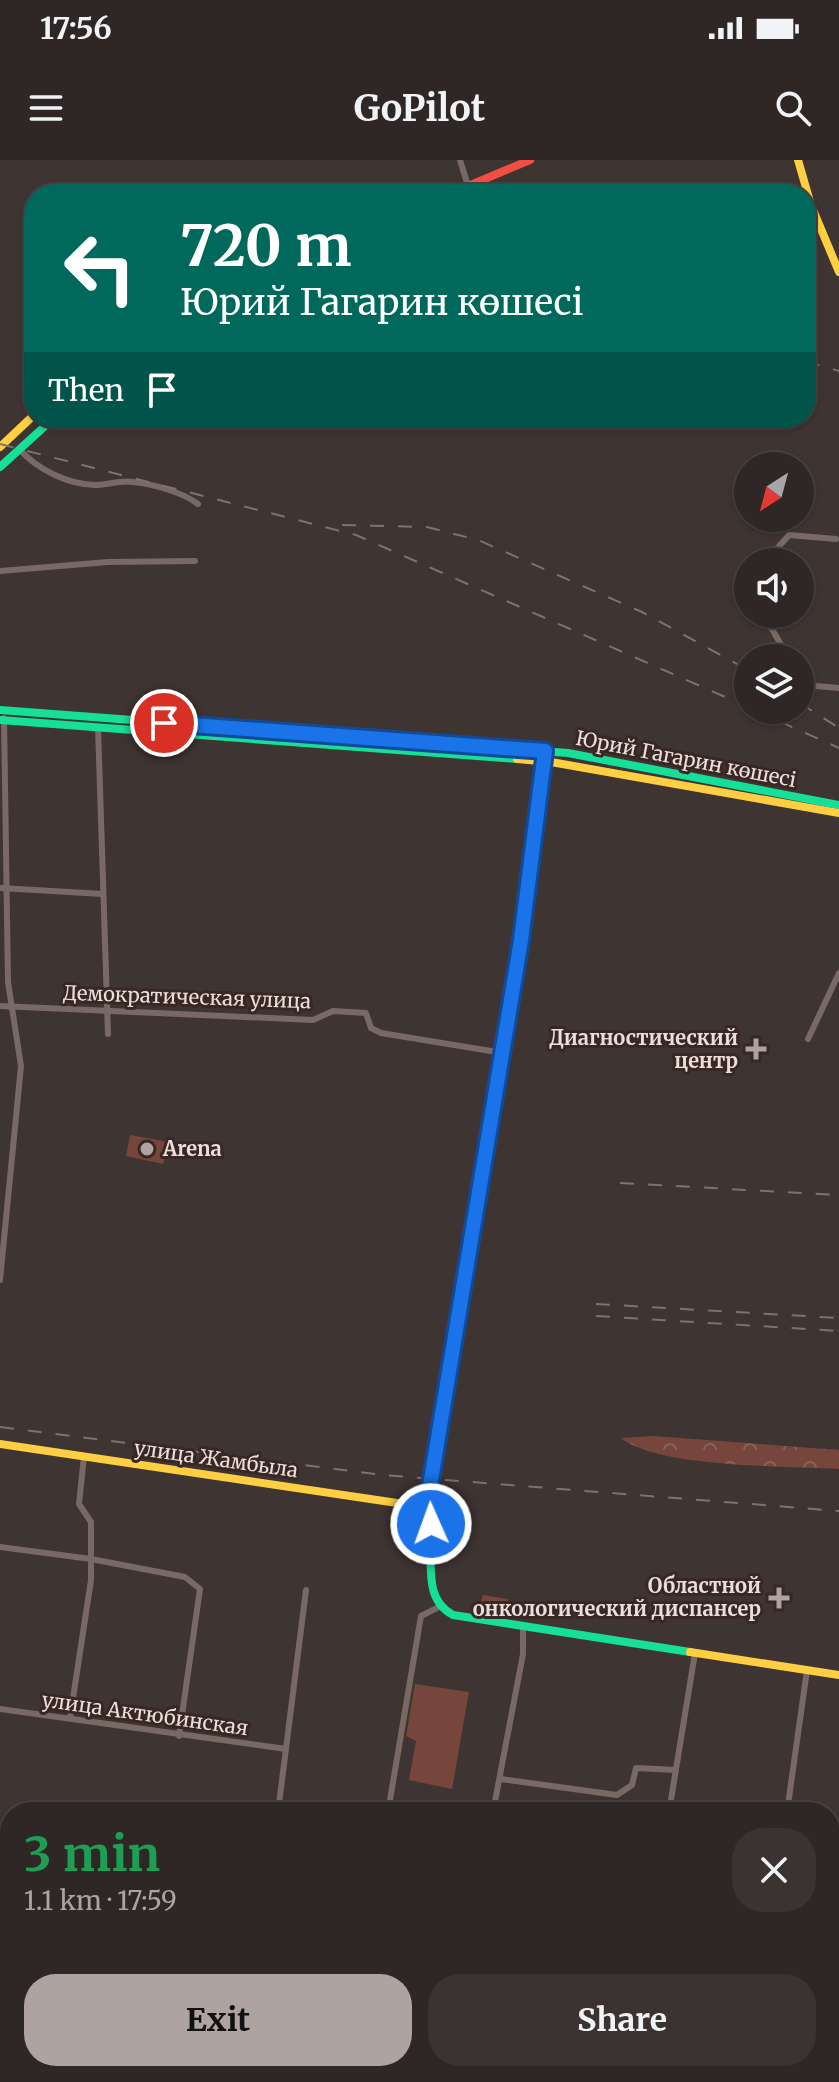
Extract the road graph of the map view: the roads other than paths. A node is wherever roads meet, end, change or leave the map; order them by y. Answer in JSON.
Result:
{"nodes":[{"id":1,"x":460,"y":160,"type":"edge"},
{"id":2,"x":530,"y":160,"type":"edge"},
{"id":3,"x":798,"y":160,"type":"edge"},
{"id":4,"x":467,"y":184,"type":"edge"},
{"id":5,"x":473,"y":184,"type":"edge"},
{"id":6,"x":805,"y":184,"type":"edge"},
{"id":7,"x":816,"y":217,"type":"edge"},
{"id":8,"x":839,"y":272,"type":"edge"},
{"id":9,"x":24,"y":424,"type":"edge"},
{"id":10,"x":43,"y":428,"type":"edge"},
{"id":11,"x":0,"y":447,"type":"edge"},
{"id":12,"x":19,"y":449,"type":"junction"},
{"id":13,"x":0,"y":467,"type":"edge"},
{"id":14,"x":198,"y":504,"type":"dead end"},
{"id":15,"x":836,"y":539,"type":"dead end"},
{"id":16,"x":777,"y":548,"type":"edge"},
{"id":17,"x":195,"y":561,"type":"dead end"},
{"id":18,"x":0,"y":571,"type":"edge"},
{"id":19,"x":814,"y":685,"type":"edge"},
{"id":20,"x":839,"y":688,"type":"edge"},
{"id":21,"x":2,"y":715,"type":"edge"},
{"id":22,"x":98,"y":727,"type":"junction"},
{"id":23,"x":545,"y":751,"type":"junction"},
{"id":24,"x":544,"y":761,"type":"junction"},
{"id":25,"x":839,"y":805,"type":"edge"},
{"id":26,"x":839,"y":813,"type":"edge"},
{"id":27,"x":3,"y":888,"type":"edge"},
{"id":28,"x":103,"y":894,"type":"junction"},
{"id":29,"x":839,"y":973,"type":"edge"},
{"id":30,"x":0,"y":1006,"type":"edge"},
{"id":31,"x":13,"y":1009,"type":"junction"},
{"id":32,"x":108,"y":1009,"type":"junction"},
{"id":33,"x":108,"y":1034,"type":"dead end"},
{"id":34,"x":808,"y":1039,"type":"dead end"},
{"id":35,"x":503,"y":1053,"type":"junction"},
{"id":36,"x":0,"y":1280,"type":"edge"},
{"id":37,"x":0,"y":1444,"type":"edge"},
{"id":38,"x":84,"y":1456,"type":"junction"},
{"id":39,"x":425,"y":1516,"type":"junction"},
{"id":40,"x":0,"y":1547,"type":"edge"},
{"id":41,"x":91,"y":1559,"type":"junction"},
{"id":42,"x":306,"y":1590,"type":"dead end"},
{"id":43,"x":437,"y":1608,"type":"junction"},
{"id":44,"x":523,"y":1626,"type":"junction"},
{"id":45,"x":695,"y":1653,"type":"junction"},
{"id":46,"x":807,"y":1670,"type":"junction"},
{"id":47,"x":839,"y":1675,"type":"edge"},
{"id":48,"x":0,"y":1709,"type":"edge"},
{"id":49,"x":70,"y":1718,"type":"junction"},
{"id":50,"x":179,"y":1736,"type":"junction"},
{"id":51,"x":286,"y":1749,"type":"junction"},
{"id":52,"x":676,"y":1770,"type":"junction"},
{"id":53,"x":501,"y":1779,"type":"junction"},
{"id":54,"x":279,"y":1802,"type":"edge"},
{"id":55,"x":390,"y":1802,"type":"edge"},
{"id":56,"x":495,"y":1802,"type":"edge"},
{"id":57,"x":671,"y":1802,"type":"edge"},
{"id":58,"x":788,"y":1802,"type":"edge"}],
"edges":[{"from":1,"to":4,"type":"street"},
{"from":2,"to":5,"type":"main road"},
{"from":3,"to":6,"type":"main road"},
{"from":7,"to":8,"type":"main road"},
{"from":9,"to":11,"type":"main road"},
{"from":10,"to":12,"type":"main road"},
{"from":12,"to":13,"type":"main road"},
{"from":12,"to":14,"type":"street"},
{"from":15,"to":16,"type":"street"},
{"from":17,"to":18,"type":"street"},
{"from":19,"to":20,"type":"street"},
{"from":21,"to":22,"type":"main road","name":"Юрий Гагарин көшесі"},
{"from":21,"to":23,"type":"main road","name":"Юрий Гагарин көшесі"},
{"from":21,"to":27,"type":"street"},
{"from":22,"to":24,"type":"main road","name":"Юрий Гагарин көшесі"},
{"from":22,"to":28,"type":"street"},
{"from":23,"to":24,"type":"main road"},
{"from":23,"to":25,"type":"main road","name":"Юрий Гагарин көшесі"},
{"from":24,"to":26,"type":"main road","name":"Юрий Гагарин көшесі"},
{"from":24,"to":35,"type":"main road"},
{"from":27,"to":28,"type":"street"},
{"from":27,"to":31,"type":"street"},
{"from":28,"to":32,"type":"street"},
{"from":29,"to":34,"type":"street"},
{"from":30,"to":31,"type":"street","name":"Демократическая улица"},
{"from":31,"to":32,"type":"street","name":"Демократическая улица"},
{"from":31,"to":36,"type":"street"},
{"from":32,"to":33,"type":"street"},
{"from":32,"to":35,"type":"street","name":"Демократическая улица"},
{"from":35,"to":39,"type":"main road"},
{"from":37,"to":38,"type":"main road","name":"улица Жамбыла"},
{"from":38,"to":39,"type":"main road","name":"улица Жамбыла"},
{"from":38,"to":41,"type":"street"},
{"from":39,"to":43,"type":"main road"},
{"from":40,"to":41,"type":"street"},
{"from":41,"to":49,"type":"street"},
{"from":41,"to":50,"type":"street"},
{"from":42,"to":51,"type":"street"},
{"from":43,"to":44,"type":"main road"},
{"from":43,"to":55,"type":"street"},
{"from":44,"to":45,"type":"main road"},
{"from":44,"to":53,"type":"street"},
{"from":45,"to":46,"type":"main road"},
{"from":45,"to":52,"type":"street"},
{"from":46,"to":47,"type":"main road"},
{"from":46,"to":58,"type":"street"},
{"from":48,"to":49,"type":"street","name":"улица Актюбинская"},
{"from":49,"to":50,"type":"street","name":"улица Актюбинская"},
{"from":50,"to":51,"type":"street","name":"улица Актюбинская"},
{"from":51,"to":54,"type":"street"},
{"from":52,"to":53,"type":"street"},
{"from":52,"to":57,"type":"street"},
{"from":53,"to":56,"type":"street"}]}
